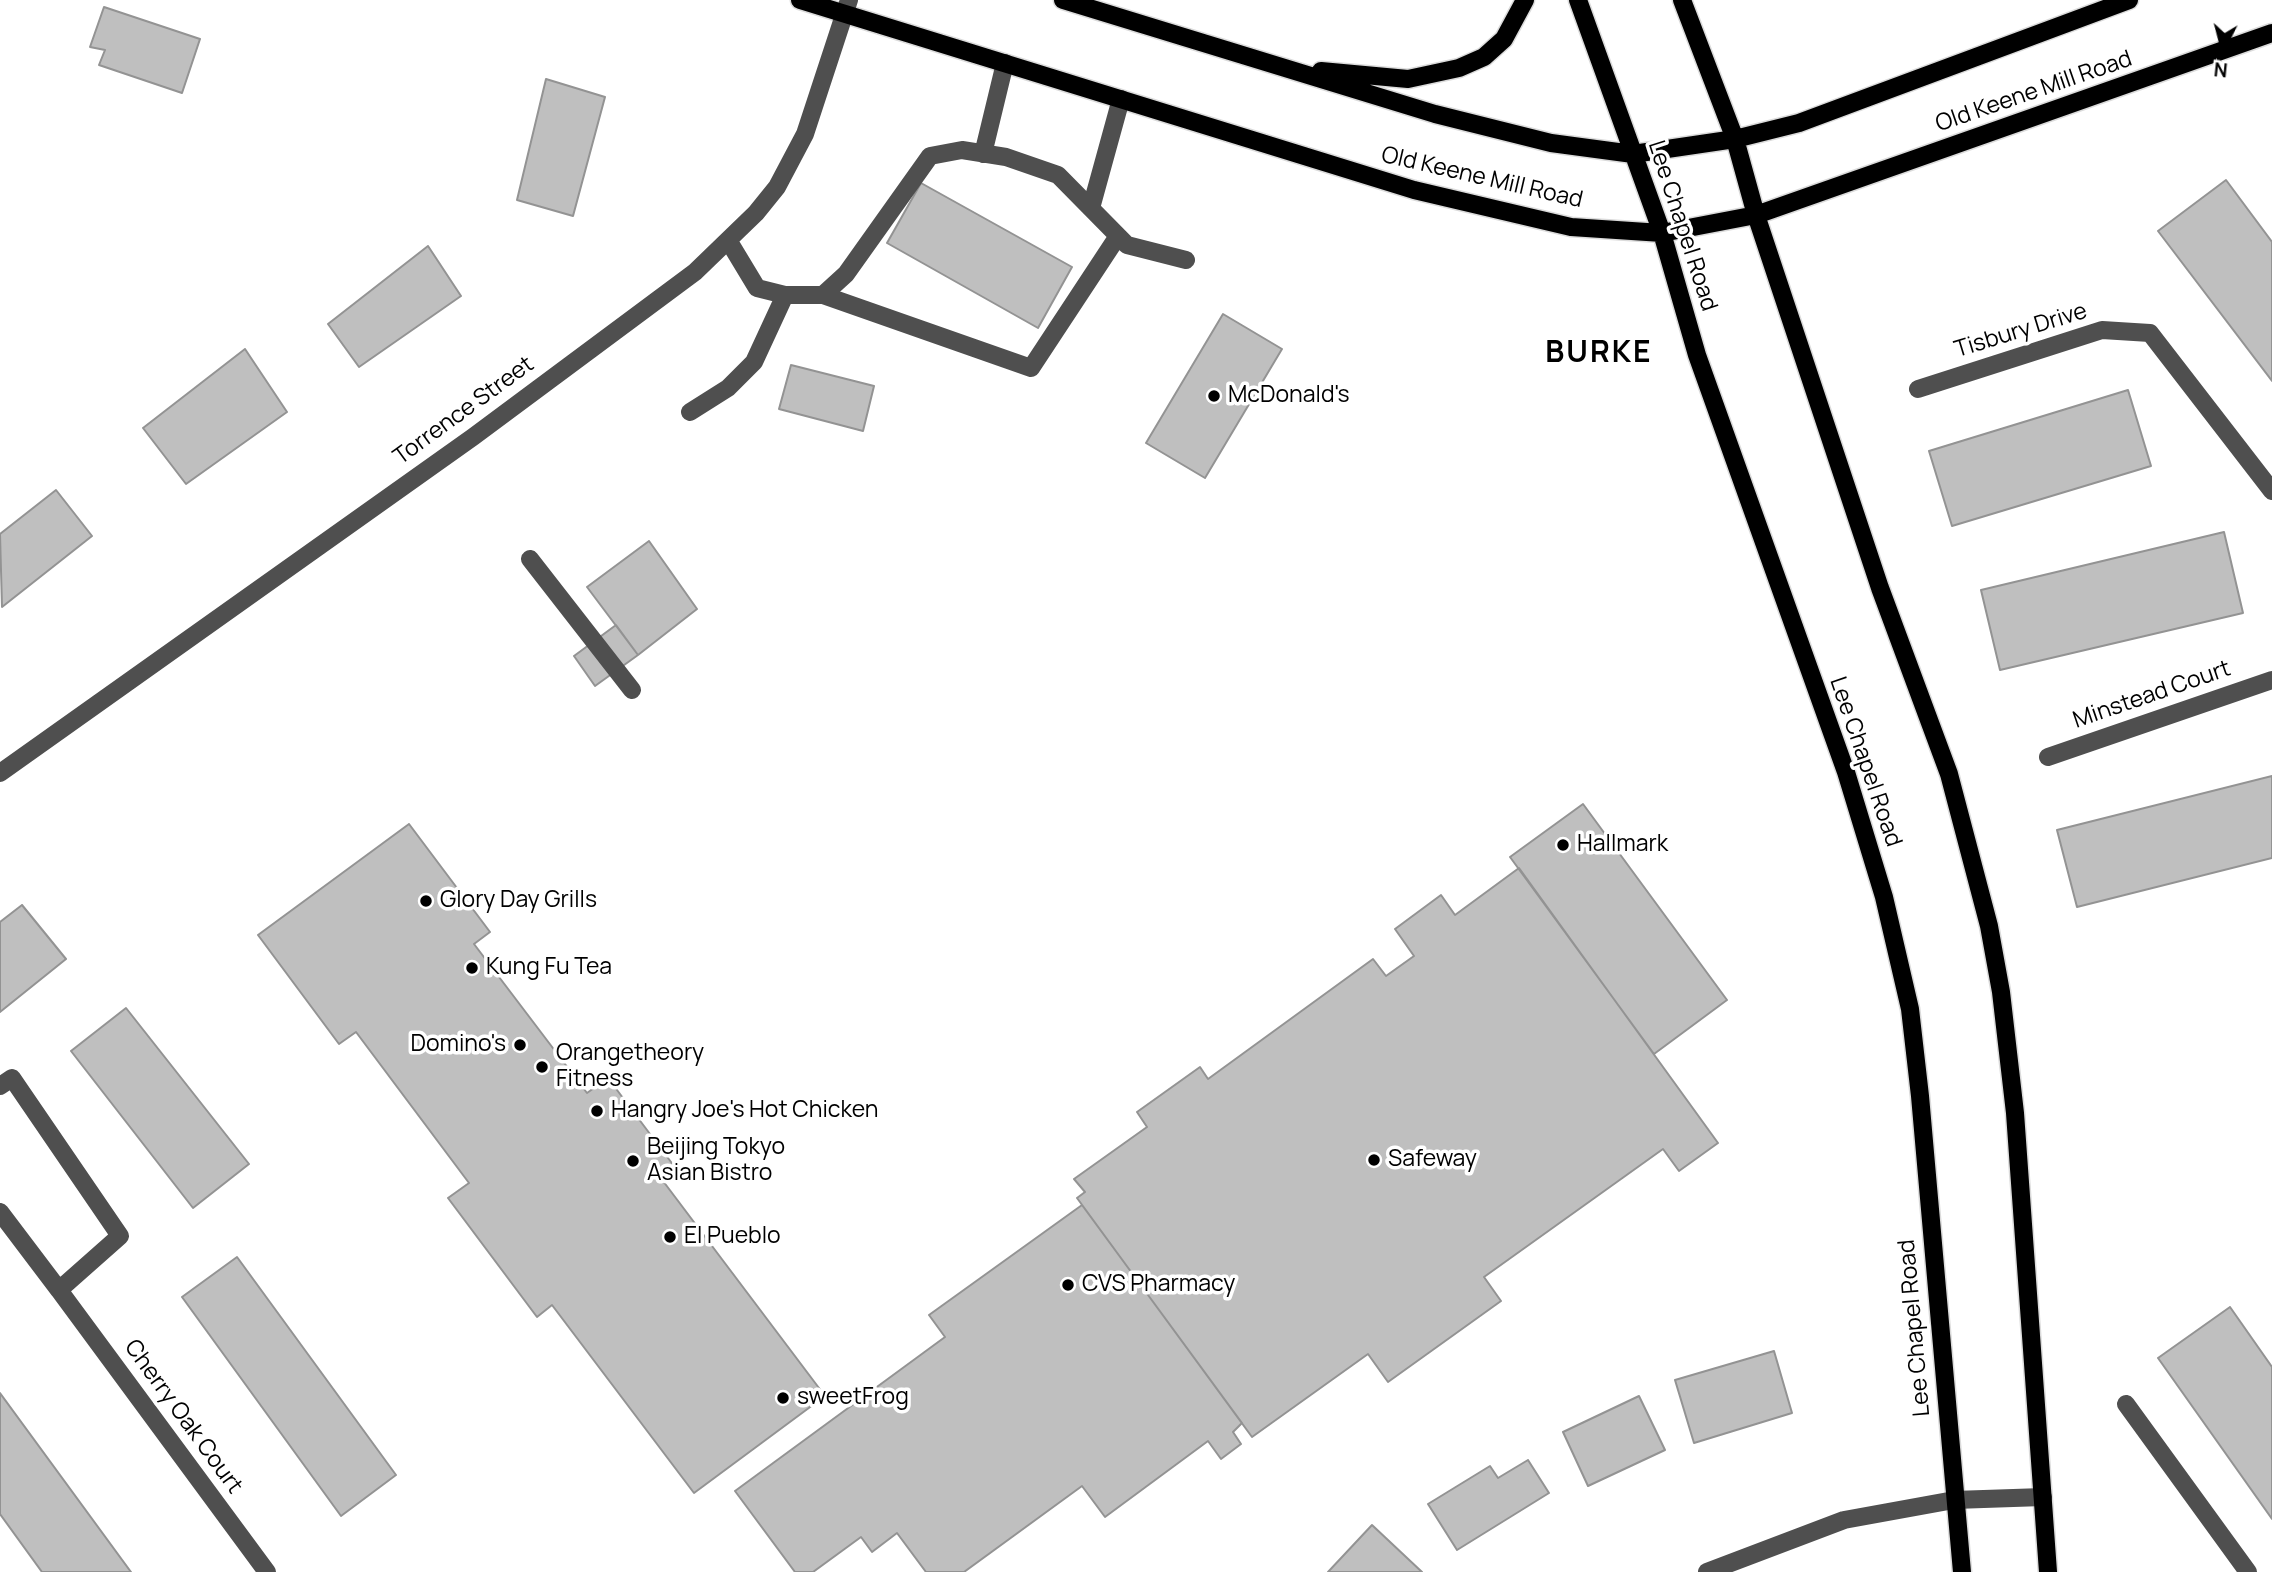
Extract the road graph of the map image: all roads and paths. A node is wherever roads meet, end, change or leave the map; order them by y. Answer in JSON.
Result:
{"nodes":[{"id":1,"x":800,"y":0,"type":"edge"},
{"id":2,"x":1063,"y":0,"type":"edge"},
{"id":3,"x":1525,"y":0,"type":"edge"},
{"id":4,"x":1578,"y":0,"type":"edge"},
{"id":5,"x":1682,"y":0,"type":"edge"},
{"id":6,"x":2129,"y":0,"type":"edge"},
{"id":7,"x":847,"y":6,"type":"edge"},
{"id":8,"x":2272,"y":33,"type":"edge"},
{"id":9,"x":1005,"y":63,"type":"junction"},
{"id":10,"x":1283,"y":68,"type":"junction"},
{"id":11,"x":1121,"y":99,"type":"junction"},
{"id":12,"x":1735,"y":139,"type":"junction"},
{"id":13,"x":983,"y":154,"type":"junction"},
{"id":14,"x":1633,"y":154,"type":"junction"},
{"id":15,"x":1090,"y":208,"type":"junction"},
{"id":16,"x":1756,"y":215,"type":"junction"},
{"id":17,"x":1662,"y":233,"type":"junction"},
{"id":18,"x":1118,"y":236,"type":"junction"},
{"id":19,"x":728,"y":240,"type":"junction"},
{"id":20,"x":1186,"y":260,"type":"dead end"},
{"id":21,"x":785,"y":295,"type":"junction"},
{"id":22,"x":823,"y":295,"type":"junction"},
{"id":23,"x":1918,"y":389,"type":"dead end"},
{"id":24,"x":690,"y":412,"type":"dead end"},
{"id":25,"x":2272,"y":491,"type":"edge"},
{"id":26,"x":530,"y":559,"type":"dead end"},
{"id":27,"x":2272,"y":680,"type":"edge"},
{"id":28,"x":632,"y":690,"type":"dead end"},
{"id":29,"x":2048,"y":757,"type":"dead end"},
{"id":30,"x":0,"y":773,"type":"edge"},
{"id":31,"x":0,"y":1086,"type":"edge"},
{"id":32,"x":0,"y":1212,"type":"edge"},
{"id":33,"x":59,"y":1290,"type":"junction"},
{"id":34,"x":2126,"y":1404,"type":"dead end"},
{"id":35,"x":2043,"y":1497,"type":"junction"},
{"id":36,"x":1954,"y":1500,"type":"junction"},
{"id":37,"x":267,"y":1572,"type":"edge"},
{"id":38,"x":1707,"y":1572,"type":"edge"},
{"id":39,"x":1962,"y":1572,"type":"edge"},
{"id":40,"x":2048,"y":1572,"type":"edge"},
{"id":41,"x":2248,"y":1572,"type":"edge"}],
"edges":[{"from":1,"to":7,"type":"main road","name":"Old Keene Mill Road"},
{"from":2,"to":10,"type":"main road"},
{"from":3,"to":10,"type":"main road"},
{"from":4,"to":14,"type":"main road","name":"Lee Chapel Road"},
{"from":5,"to":12,"type":"main road"},
{"from":6,"to":12,"type":"main road"},
{"from":7,"to":9,"type":"main road","name":"Old Keene Mill Road"},
{"from":7,"to":19,"type":"street","name":"Torrence Street"},
{"from":8,"to":16,"type":"main road","name":"Old Keene Mill Road"},
{"from":9,"to":11,"type":"main road","name":"Old Keene Mill Road"},
{"from":9,"to":13,"type":"street"},
{"from":10,"to":14,"type":"main road"},
{"from":11,"to":15,"type":"street"},
{"from":11,"to":17,"type":"main road","name":"Old Keene Mill Road"},
{"from":12,"to":14,"type":"main road"},
{"from":12,"to":16,"type":"main road"},
{"from":13,"to":15,"type":"street"},
{"from":13,"to":22,"type":"street"},
{"from":14,"to":17,"type":"main road","name":"Lee Chapel Road"},
{"from":15,"to":18,"type":"street"},
{"from":16,"to":17,"type":"main road","name":"Old Keene Mill Road"},
{"from":16,"to":35,"type":"main road"},
{"from":17,"to":36,"type":"main road","name":"Lee Chapel Road"},
{"from":18,"to":20,"type":"street"},
{"from":18,"to":22,"type":"street"},
{"from":19,"to":21,"type":"street"},
{"from":19,"to":30,"type":"street","name":"Torrence Street"},
{"from":21,"to":22,"type":"street"},
{"from":21,"to":24,"type":"street"},
{"from":23,"to":25,"type":"street","name":"Tisbury Drive"},
{"from":26,"to":28,"type":"street"},
{"from":27,"to":29,"type":"street","name":"Minstead Court"},
{"from":31,"to":33,"type":"street"},
{"from":32,"to":33,"type":"street","name":"Cherry Oak Court"},
{"from":33,"to":37,"type":"street","name":"Cherry Oak Court"},
{"from":34,"to":41,"type":"street"},
{"from":35,"to":36,"type":"street"},
{"from":35,"to":40,"type":"main road"},
{"from":36,"to":38,"type":"street"},
{"from":36,"to":39,"type":"main road","name":"Lee Chapel Road"}]}
